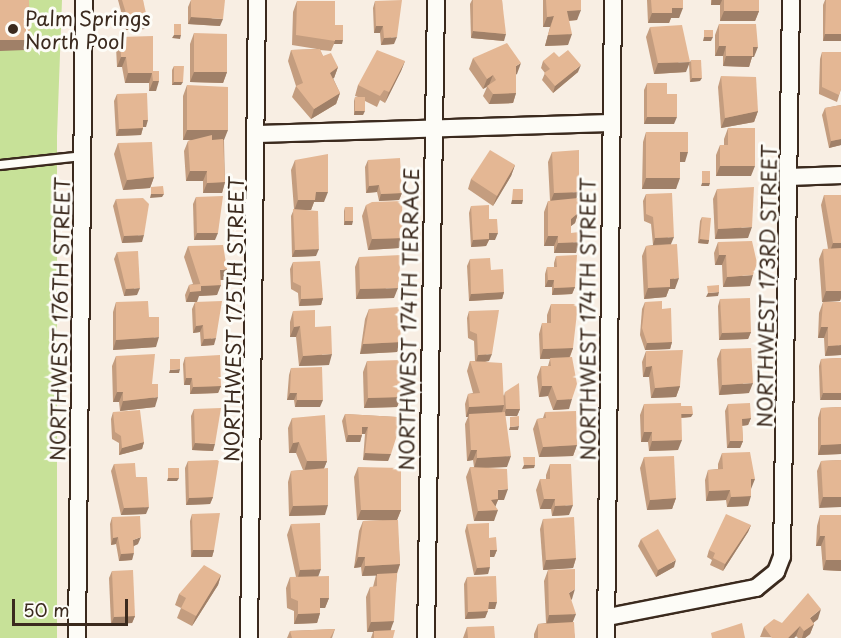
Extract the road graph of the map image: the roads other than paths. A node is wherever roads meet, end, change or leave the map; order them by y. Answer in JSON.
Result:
{"nodes":[{"id":1,"x":84,"y":0,"type":"edge"},
{"id":2,"x":257,"y":0,"type":"edge"},
{"id":3,"x":436,"y":0,"type":"edge"},
{"id":4,"x":613,"y":0,"type":"edge"},
{"id":5,"x":791,"y":0,"type":"edge"},
{"id":6,"x":610,"y":123,"type":"junction"},
{"id":7,"x":433,"y":130,"type":"junction"},
{"id":8,"x":258,"y":134,"type":"junction"},
{"id":9,"x":83,"y":156,"type":"junction"},
{"id":10,"x":0,"y":165,"type":"edge"},
{"id":11,"x":841,"y":175,"type":"edge"},
{"id":12,"x":790,"y":177,"type":"junction"},
{"id":13,"x":608,"y":617,"type":"junction"},
{"id":14,"x":77,"y":638,"type":"edge"},
{"id":15,"x":249,"y":638,"type":"edge"},
{"id":16,"x":426,"y":638,"type":"edge"},
{"id":17,"x":606,"y":638,"type":"edge"}],
"edges":[{"from":1,"to":9,"type":"street","name":"NORTHWEST 176TH STREET"},
{"from":2,"to":8,"type":"street","name":"NORTHWEST 175TH STREET"},
{"from":3,"to":7,"type":"street","name":"NORTHWEST 174TH TERRACE"},
{"from":4,"to":6,"type":"street","name":"NORTHWEST 174TH STREET"},
{"from":5,"to":12,"type":"street","name":"NORTHWEST 173RD STREET"},
{"from":6,"to":7,"type":"street"},
{"from":6,"to":13,"type":"street","name":"NORTHWEST 174TH STREET"},
{"from":7,"to":8,"type":"street"},
{"from":7,"to":16,"type":"street","name":"NORTHWEST 174TH TERRACE"},
{"from":8,"to":15,"type":"street","name":"NORTHWEST 175TH STREET"},
{"from":9,"to":10,"type":"lane"},
{"from":9,"to":14,"type":"street","name":"NORTHWEST 176TH STREET"},
{"from":11,"to":12,"type":"street"},
{"from":12,"to":13,"type":"street","name":"NORTHWEST 173RD STREET"},
{"from":13,"to":17,"type":"street","name":"NORTHWEST 174TH STREET"}]}
